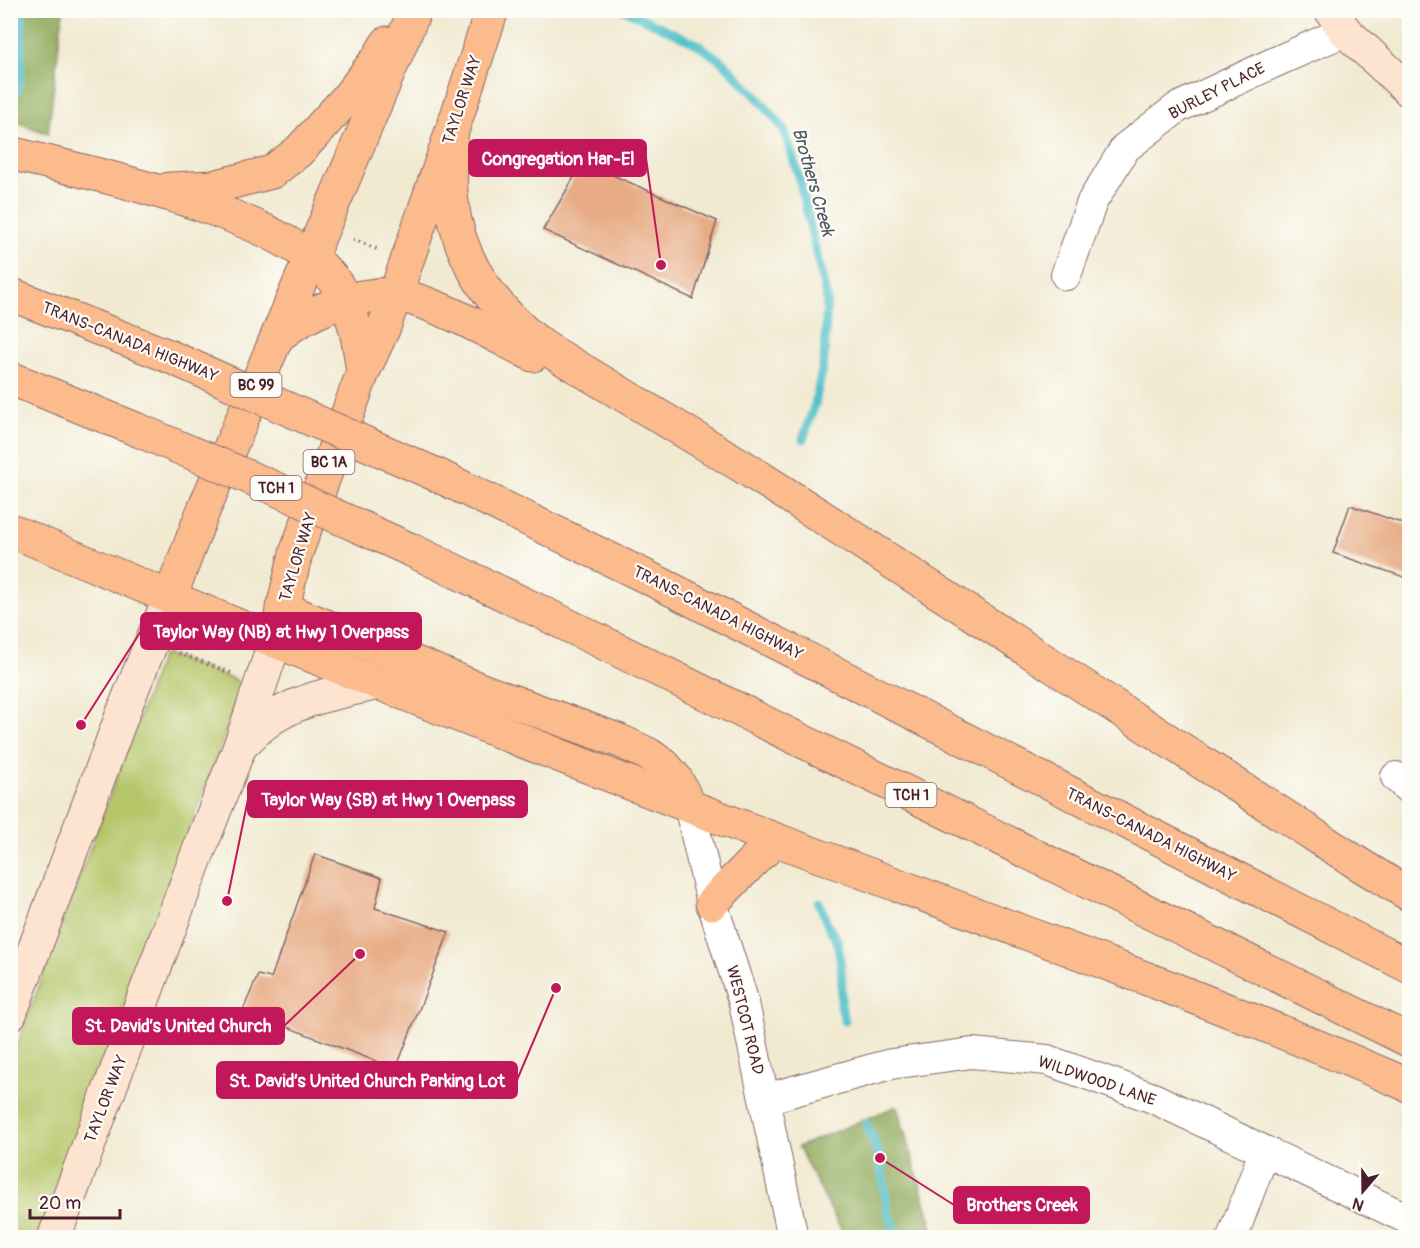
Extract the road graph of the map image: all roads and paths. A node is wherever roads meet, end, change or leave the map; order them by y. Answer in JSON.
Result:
{"nodes":[{"id":1,"x":406,"y":10,"type":"edge"},
{"id":2,"x":415,"y":10,"type":"edge"},
{"id":3,"x":492,"y":10,"type":"edge"},
{"id":4,"x":1338,"y":21,"type":"edge"},
{"id":5,"x":1410,"y":92,"type":"edge"},
{"id":6,"x":452,"y":134,"type":"junction"},
{"id":7,"x":10,"y":153,"type":"edge"},
{"id":8,"x":141,"y":186,"type":"junction"},
{"id":9,"x":352,"y":239,"type":"dead end"},
{"id":10,"x":381,"y":251,"type":"dead end"},
{"id":11,"x":312,"y":257,"type":"junction"},
{"id":12,"x":1066,"y":275,"type":"dead end"},
{"id":13,"x":10,"y":294,"type":"edge"},
{"id":14,"x":395,"y":294,"type":"junction"},
{"id":15,"x":346,"y":302,"type":"junction"},
{"id":16,"x":278,"y":336,"type":"junction"},
{"id":17,"x":363,"y":372,"type":"junction"},
{"id":18,"x":10,"y":378,"type":"edge"},
{"id":19,"x":654,"y":413,"type":"junction"},
{"id":20,"x":10,"y":530,"type":"edge"},
{"id":21,"x":170,"y":597,"type":"junction"},
{"id":22,"x":282,"y":608,"type":"junction"},
{"id":23,"x":275,"y":641,"type":"junction"},
{"id":24,"x":175,"y":651,"type":"dead end"},
{"id":25,"x":235,"y":674,"type":"dead end"},
{"id":26,"x":378,"y":683,"type":"junction"},
{"id":27,"x":240,"y":746,"type":"junction"},
{"id":28,"x":688,"y":805,"type":"junction"},
{"id":29,"x":777,"y":840,"type":"junction"},
{"id":30,"x":1410,"y":895,"type":"edge"},
{"id":31,"x":712,"y":903,"type":"junction"},
{"id":32,"x":1410,"y":967,"type":"edge"},
{"id":33,"x":10,"y":1014,"type":"edge"},
{"id":34,"x":1410,"y":1041,"type":"edge"},
{"id":35,"x":1410,"y":1086,"type":"edge"},
{"id":36,"x":765,"y":1099,"type":"junction"},
{"id":37,"x":1264,"y":1152,"type":"junction"},
{"id":38,"x":1410,"y":1220,"type":"edge"},
{"id":39,"x":54,"y":1238,"type":"edge"},
{"id":40,"x":793,"y":1238,"type":"edge"},
{"id":41,"x":1232,"y":1238,"type":"edge"}],
"edges":[{"from":1,"to":8,"type":"highway"},
{"from":2,"to":11,"type":"highway","number":"BC 99"},
{"from":3,"to":6,"type":"highway","name":"TAYLOR WAY"},
{"from":4,"to":5,"type":"street"},
{"from":4,"to":12,"type":"street","name":"BURLEY PLACE"},
{"from":6,"to":14,"type":"highway","name":"TAYLOR WAY","number":"BC 1A"},
{"from":6,"to":19,"type":"highway"},
{"from":7,"to":8,"type":"highway"},
{"from":8,"to":11,"type":"highway"},
{"from":9,"to":10,"type":"path"},
{"from":11,"to":15,"type":"highway"},
{"from":11,"to":16,"type":"highway","number":"BC 99"},
{"from":13,"to":32,"type":"highway","name":"TRANS-CANADA HIGHWAY","bridge":true},
{"from":14,"to":15,"type":"highway"},
{"from":14,"to":17,"type":"highway","name":"TAYLOR WAY","number":"BC 1A"},
{"from":14,"to":19,"type":"highway"},
{"from":15,"to":16,"type":"highway"},
{"from":15,"to":17,"type":"highway"},
{"from":16,"to":21,"type":"highway","number":"BC 99"},
{"from":17,"to":22,"type":"highway","name":"TAYLOR WAY","number":"BC 1A"},
{"from":18,"to":34,"type":"highway","number":"TCH 1","bridge":true},
{"from":19,"to":30,"type":"highway"},
{"from":20,"to":21,"type":"highway"},
{"from":21,"to":23,"type":"highway"},
{"from":21,"to":33,"type":"street"},
{"from":22,"to":23,"type":"highway","name":"TAYLOR WAY","number":"BC 1A"},
{"from":22,"to":28,"type":"highway"},
{"from":23,"to":26,"type":"highway"},
{"from":23,"to":27,"type":"street","name":"TAYLOR WAY"},
{"from":24,"to":25,"type":"path"},
{"from":26,"to":27,"type":"street"},
{"from":26,"to":28,"type":"highway"},
{"from":27,"to":39,"type":"street","name":"TAYLOR WAY"},
{"from":28,"to":29,"type":"highway"},
{"from":28,"to":31,"type":"street","name":"WESTCOT ROAD"},
{"from":29,"to":31,"type":"highway"},
{"from":29,"to":35,"type":"highway"},
{"from":31,"to":36,"type":"street","name":"WESTCOT ROAD"},
{"from":36,"to":37,"type":"street","name":"WILDWOOD LANE"},
{"from":36,"to":40,"type":"street","name":"WESTCOT ROAD"},
{"from":37,"to":38,"type":"street","name":"WILDWOOD LANE"},
{"from":37,"to":41,"type":"street"}]}
